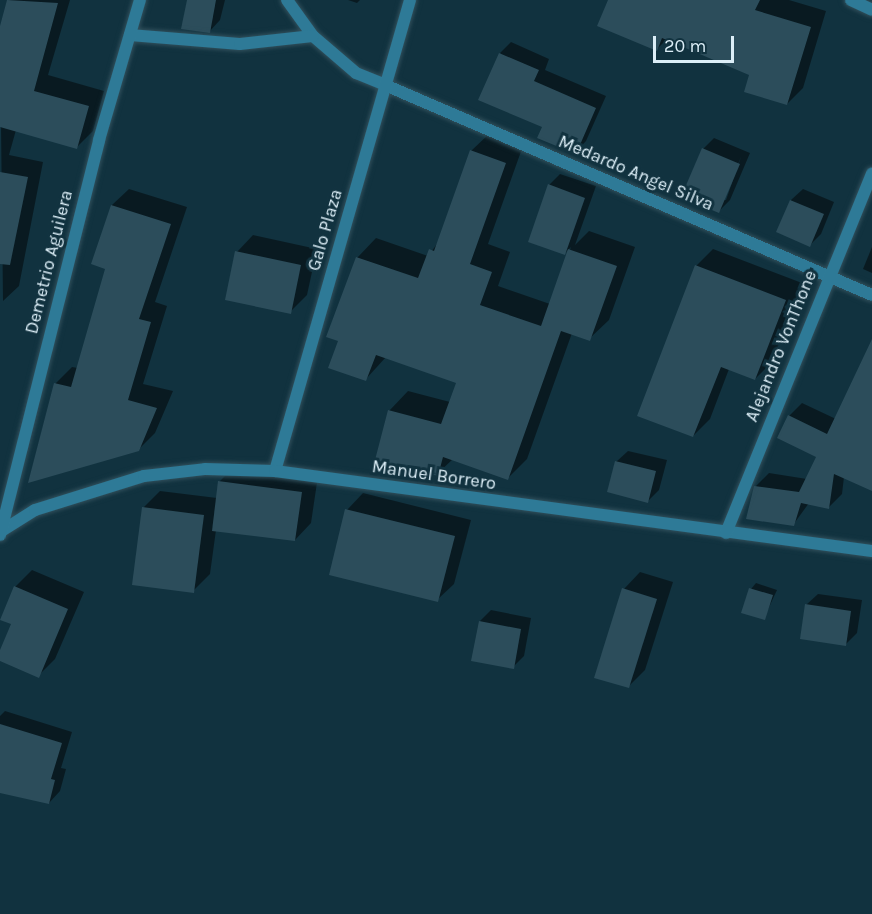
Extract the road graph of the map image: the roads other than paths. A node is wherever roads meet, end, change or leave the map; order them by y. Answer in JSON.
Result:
{"nodes":[{"id":1,"x":140,"y":0,"type":"edge"},
{"id":2,"x":287,"y":0,"type":"edge"},
{"id":3,"x":410,"y":0,"type":"edge"},
{"id":4,"x":851,"y":0,"type":"edge"},
{"id":5,"x":872,"y":10,"type":"edge"},
{"id":6,"x":130,"y":34,"type":"junction"},
{"id":7,"x":313,"y":36,"type":"junction"},
{"id":8,"x":386,"y":85,"type":"junction"},
{"id":9,"x":872,"y":174,"type":"edge"},
{"id":10,"x":830,"y":275,"type":"junction"},
{"id":11,"x":872,"y":295,"type":"edge"},
{"id":12,"x":275,"y":471,"type":"junction"},
{"id":13,"x":0,"y":533,"type":"edge"},
{"id":14,"x":726,"y":533,"type":"junction"},
{"id":15,"x":872,"y":551,"type":"edge"}],
"edges":[{"from":1,"to":6,"type":"street","name":"Demetrio Aguilera"},
{"from":2,"to":7,"type":"street","name":"Medardo Angel Silva"},
{"from":3,"to":8,"type":"street","name":"Galo Plaza"},
{"from":4,"to":5,"type":"street"},
{"from":6,"to":7,"type":"street"},
{"from":6,"to":13,"type":"street","name":"Demetrio Aguilera"},
{"from":7,"to":8,"type":"street","name":"Medardo Angel Silva"},
{"from":8,"to":10,"type":"street","name":"Medardo Angel Silva"},
{"from":8,"to":12,"type":"street","name":"Galo Plaza"},
{"from":9,"to":10,"type":"street","name":"Alejandro VonThone"},
{"from":10,"to":11,"type":"street","name":"Medardo Angel Silva"},
{"from":10,"to":14,"type":"street","name":"Alejandro VonThone"},
{"from":12,"to":13,"type":"street","name":"Manuel Borrero"},
{"from":12,"to":14,"type":"street","name":"Manuel Borrero"},
{"from":14,"to":15,"type":"street","name":"Manuel Borrero"}]}
